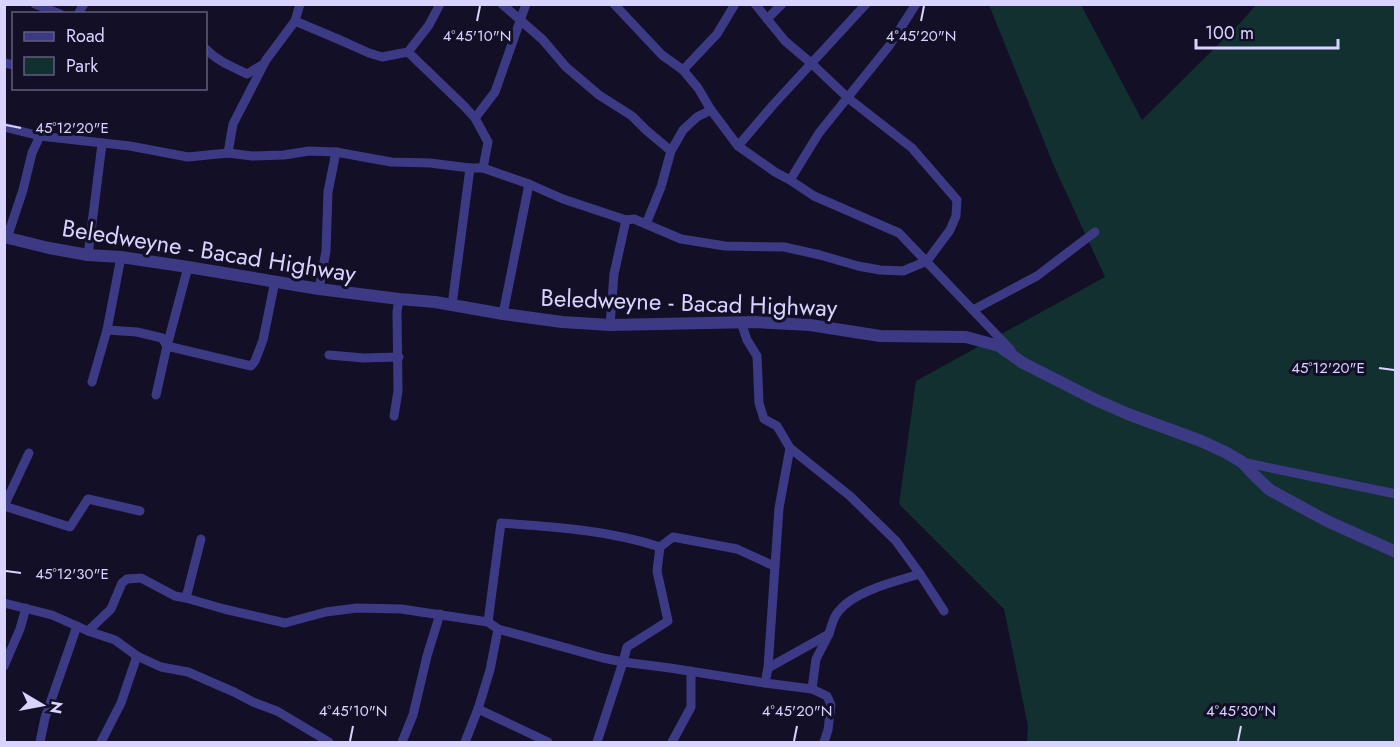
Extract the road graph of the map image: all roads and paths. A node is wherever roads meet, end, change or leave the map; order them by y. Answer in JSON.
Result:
{"nodes":[{"id":1,"x":35,"y":4,"type":"edge"},
{"id":2,"x":300,"y":4,"type":"edge"},
{"id":3,"x":440,"y":4,"type":"edge"},
{"id":4,"x":502,"y":4,"type":"edge"},
{"id":5,"x":526,"y":4,"type":"edge"},
{"id":6,"x":614,"y":4,"type":"edge"},
{"id":7,"x":735,"y":4,"type":"edge"},
{"id":8,"x":755,"y":4,"type":"edge"},
{"id":9,"x":782,"y":4,"type":"edge"},
{"id":10,"x":866,"y":4,"type":"edge"},
{"id":11,"x":916,"y":4,"type":"edge"},
{"id":12,"x":55,"y":12,"type":"edge"},
{"id":13,"x":767,"y":19,"type":"junction"},
{"id":14,"x":295,"y":21,"type":"junction"},
{"id":15,"x":520,"y":21,"type":"junction"},
{"id":16,"x":207,"y":50,"type":"edge"},
{"id":17,"x":408,"y":52,"type":"junction"},
{"id":18,"x":811,"y":63,"type":"junction"},
{"id":19,"x":263,"y":65,"type":"junction"},
{"id":20,"x":683,"y":70,"type":"junction"},
{"id":21,"x":848,"y":98,"type":"junction"},
{"id":22,"x":711,"y":110,"type":"junction"},
{"id":23,"x":475,"y":118,"type":"junction"},
{"id":24,"x":4,"y":127,"type":"edge"},
{"id":25,"x":40,"y":136,"type":"junction"},
{"id":26,"x":102,"y":144,"type":"junction"},
{"id":27,"x":738,"y":146,"type":"junction"},
{"id":28,"x":671,"y":151,"type":"junction"},
{"id":29,"x":336,"y":152,"type":"junction"},
{"id":30,"x":228,"y":153,"type":"junction"},
{"id":31,"x":470,"y":168,"type":"junction"},
{"id":32,"x":483,"y":168,"type":"junction"},
{"id":33,"x":790,"y":180,"type":"junction"},
{"id":34,"x":529,"y":184,"type":"junction"},
{"id":35,"x":626,"y":220,"type":"junction"},
{"id":36,"x":646,"y":224,"type":"junction"},
{"id":37,"x":1095,"y":232,"type":"dead end"},
{"id":38,"x":6,"y":237,"type":"edge"},
{"id":39,"x":88,"y":255,"type":"junction"},
{"id":40,"x":121,"y":257,"type":"junction"},
{"id":41,"x":927,"y":261,"type":"junction"},
{"id":42,"x":188,"y":267,"type":"junction"},
{"id":43,"x":275,"y":281,"type":"junction"},
{"id":44,"x":319,"y":290,"type":"junction"},
{"id":45,"x":399,"y":299,"type":"junction"},
{"id":46,"x":452,"y":305,"type":"junction"},
{"id":47,"x":973,"y":310,"type":"junction"},
{"id":48,"x":503,"y":314,"type":"junction"},
{"id":49,"x":741,"y":322,"type":"junction"},
{"id":50,"x":610,"y":325,"type":"junction"},
{"id":51,"x":107,"y":330,"type":"junction"},
{"id":52,"x":167,"y":346,"type":"junction"},
{"id":53,"x":329,"y":355,"type":"dead end"},
{"id":54,"x":399,"y":357,"type":"junction"},
{"id":55,"x":1023,"y":363,"type":"junction"},
{"id":56,"x":92,"y":382,"type":"dead end"},
{"id":57,"x":156,"y":395,"type":"dead end"},
{"id":58,"x":394,"y":416,"type":"dead end"},
{"id":59,"x":790,"y":447,"type":"junction"},
{"id":60,"x":29,"y":453,"type":"dead end"},
{"id":61,"x":1242,"y":462,"type":"junction"},
{"id":62,"x":1395,"y":494,"type":"edge"},
{"id":63,"x":140,"y":511,"type":"dead end"},
{"id":64,"x":201,"y":539,"type":"dead end"},
{"id":65,"x":660,"y":547,"type":"junction"},
{"id":66,"x":1395,"y":552,"type":"edge"},
{"id":67,"x":774,"y":566,"type":"junction"},
{"id":68,"x":920,"y":574,"type":"junction"},
{"id":69,"x":186,"y":598,"type":"junction"},
{"id":70,"x":4,"y":603,"type":"edge"},
{"id":71,"x":26,"y":608,"type":"junction"},
{"id":72,"x":944,"y":611,"type":"dead end"},
{"id":73,"x":440,"y":614,"type":"junction"},
{"id":74,"x":488,"y":622,"type":"junction"},
{"id":75,"x":77,"y":626,"type":"junction"},
{"id":76,"x":498,"y":629,"type":"junction"},
{"id":77,"x":88,"y":631,"type":"junction"},
{"id":78,"x":829,"y":634,"type":"junction"},
{"id":79,"x":137,"y":656,"type":"junction"},
{"id":80,"x":623,"y":662,"type":"junction"},
{"id":81,"x":4,"y":666,"type":"edge"},
{"id":82,"x":768,"y":668,"type":"junction"},
{"id":83,"x":691,"y":671,"type":"junction"},
{"id":84,"x":765,"y":683,"type":"junction"},
{"id":85,"x":812,"y":689,"type":"junction"},
{"id":86,"x":478,"y":710,"type":"junction"},
{"id":87,"x":40,"y":742,"type":"edge"},
{"id":88,"x":101,"y":742,"type":"edge"},
{"id":89,"x":329,"y":742,"type":"edge"},
{"id":90,"x":402,"y":742,"type":"edge"},
{"id":91,"x":465,"y":742,"type":"edge"},
{"id":92,"x":548,"y":742,"type":"edge"},
{"id":93,"x":597,"y":742,"type":"edge"},
{"id":94,"x":672,"y":742,"type":"edge"},
{"id":95,"x":824,"y":742,"type":"edge"}],
"edges":[{"from":1,"to":12,"type":"street"},
{"from":2,"to":14,"type":"street"},
{"from":3,"to":17,"type":"street"},
{"from":4,"to":15,"type":"street"},
{"from":5,"to":15,"type":"street"},
{"from":6,"to":20,"type":"street"},
{"from":7,"to":20,"type":"street"},
{"from":8,"to":13,"type":"street"},
{"from":9,"to":13,"type":"street"},
{"from":10,"to":18,"type":"street"},
{"from":11,"to":21,"type":"street"},
{"from":13,"to":18,"type":"street"},
{"from":14,"to":17,"type":"street"},
{"from":14,"to":19,"type":"street"},
{"from":15,"to":23,"type":"street"},
{"from":15,"to":28,"type":"street"},
{"from":16,"to":19,"type":"street"},
{"from":17,"to":23,"type":"street"},
{"from":18,"to":21,"type":"street"},
{"from":18,"to":27,"type":"street"},
{"from":19,"to":30,"type":"street"},
{"from":20,"to":22,"type":"street"},
{"from":21,"to":33,"type":"street"},
{"from":21,"to":41,"type":"street"},
{"from":22,"to":27,"type":"street"},
{"from":22,"to":28,"type":"street"},
{"from":23,"to":32,"type":"street"},
{"from":24,"to":25,"type":"street"},
{"from":25,"to":26,"type":"street"},
{"from":25,"to":38,"type":"street"},
{"from":26,"to":30,"type":"street"},
{"from":26,"to":39,"type":"street"},
{"from":27,"to":33,"type":"street"},
{"from":28,"to":36,"type":"street"},
{"from":29,"to":30,"type":"street"},
{"from":29,"to":31,"type":"street"},
{"from":29,"to":44,"type":"street"},
{"from":31,"to":32,"type":"street"},
{"from":31,"to":46,"type":"street"},
{"from":32,"to":34,"type":"street"},
{"from":33,"to":41,"type":"street"},
{"from":34,"to":35,"type":"street"},
{"from":34,"to":48,"type":"street"},
{"from":35,"to":36,"type":"street"},
{"from":35,"to":50,"type":"street"},
{"from":36,"to":41,"type":"street"},
{"from":37,"to":47,"type":"street"},
{"from":38,"to":39,"type":"street","name":"Beledweyne - Bacad Highway"},
{"from":39,"to":40,"type":"street","name":"Beledweyne - Bacad Highway"},
{"from":40,"to":42,"type":"street","name":"Beledweyne - Bacad Highway"},
{"from":40,"to":51,"type":"street"},
{"from":41,"to":47,"type":"street"},
{"from":42,"to":43,"type":"street","name":"Beledweyne - Bacad Highway"},
{"from":42,"to":52,"type":"street"},
{"from":43,"to":44,"type":"street","name":"Beledweyne - Bacad Highway"},
{"from":43,"to":52,"type":"street"},
{"from":44,"to":45,"type":"street","name":"Beledweyne - Bacad Highway"},
{"from":45,"to":46,"type":"street","name":"Beledweyne - Bacad Highway"},
{"from":45,"to":54,"type":"street"},
{"from":46,"to":48,"type":"street","name":"Beledweyne - Bacad Highway"},
{"from":47,"to":55,"type":"street"},
{"from":48,"to":50,"type":"street","name":"Beledweyne - Bacad Highway"},
{"from":49,"to":50,"type":"street","name":"Beledweyne - Bacad Highway"},
{"from":49,"to":55,"type":"street","name":"Beledweyne - Bacad Highway"},
{"from":49,"to":59,"type":"street"},
{"from":51,"to":52,"type":"street"},
{"from":51,"to":56,"type":"street"},
{"from":52,"to":57,"type":"street"},
{"from":53,"to":54,"type":"street"},
{"from":54,"to":58,"type":"street"},
{"from":55,"to":61,"type":"street","name":"Beledweyne - Bacad Highway"},
{"from":59,"to":67,"type":"street"},
{"from":59,"to":68,"type":"street"},
{"from":60,"to":63,"type":"street"},
{"from":61,"to":62,"type":"street"},
{"from":61,"to":66,"type":"street","name":"Beledweyne - Bacad Highway"},
{"from":64,"to":69,"type":"street"},
{"from":65,"to":67,"type":"street"},
{"from":65,"to":74,"type":"street"},
{"from":65,"to":80,"type":"street"},
{"from":67,"to":82,"type":"street"},
{"from":68,"to":72,"type":"street"},
{"from":68,"to":78,"type":"street"},
{"from":69,"to":73,"type":"street"},
{"from":69,"to":77,"type":"street"},
{"from":70,"to":71,"type":"street"},
{"from":71,"to":75,"type":"street"},
{"from":71,"to":81,"type":"street"},
{"from":73,"to":74,"type":"street"},
{"from":73,"to":90,"type":"street"},
{"from":74,"to":76,"type":"street"},
{"from":75,"to":77,"type":"street"},
{"from":75,"to":87,"type":"street"},
{"from":76,"to":80,"type":"street"},
{"from":76,"to":86,"type":"street"},
{"from":77,"to":79,"type":"street"},
{"from":78,"to":82,"type":"street"},
{"from":78,"to":85,"type":"street"},
{"from":79,"to":88,"type":"street"},
{"from":79,"to":89,"type":"street"},
{"from":80,"to":83,"type":"street"},
{"from":80,"to":93,"type":"street"},
{"from":82,"to":84,"type":"street"},
{"from":83,"to":84,"type":"street"},
{"from":83,"to":94,"type":"street"},
{"from":84,"to":85,"type":"street"},
{"from":85,"to":95,"type":"street"},
{"from":86,"to":91,"type":"street"},
{"from":86,"to":92,"type":"street"}]}
